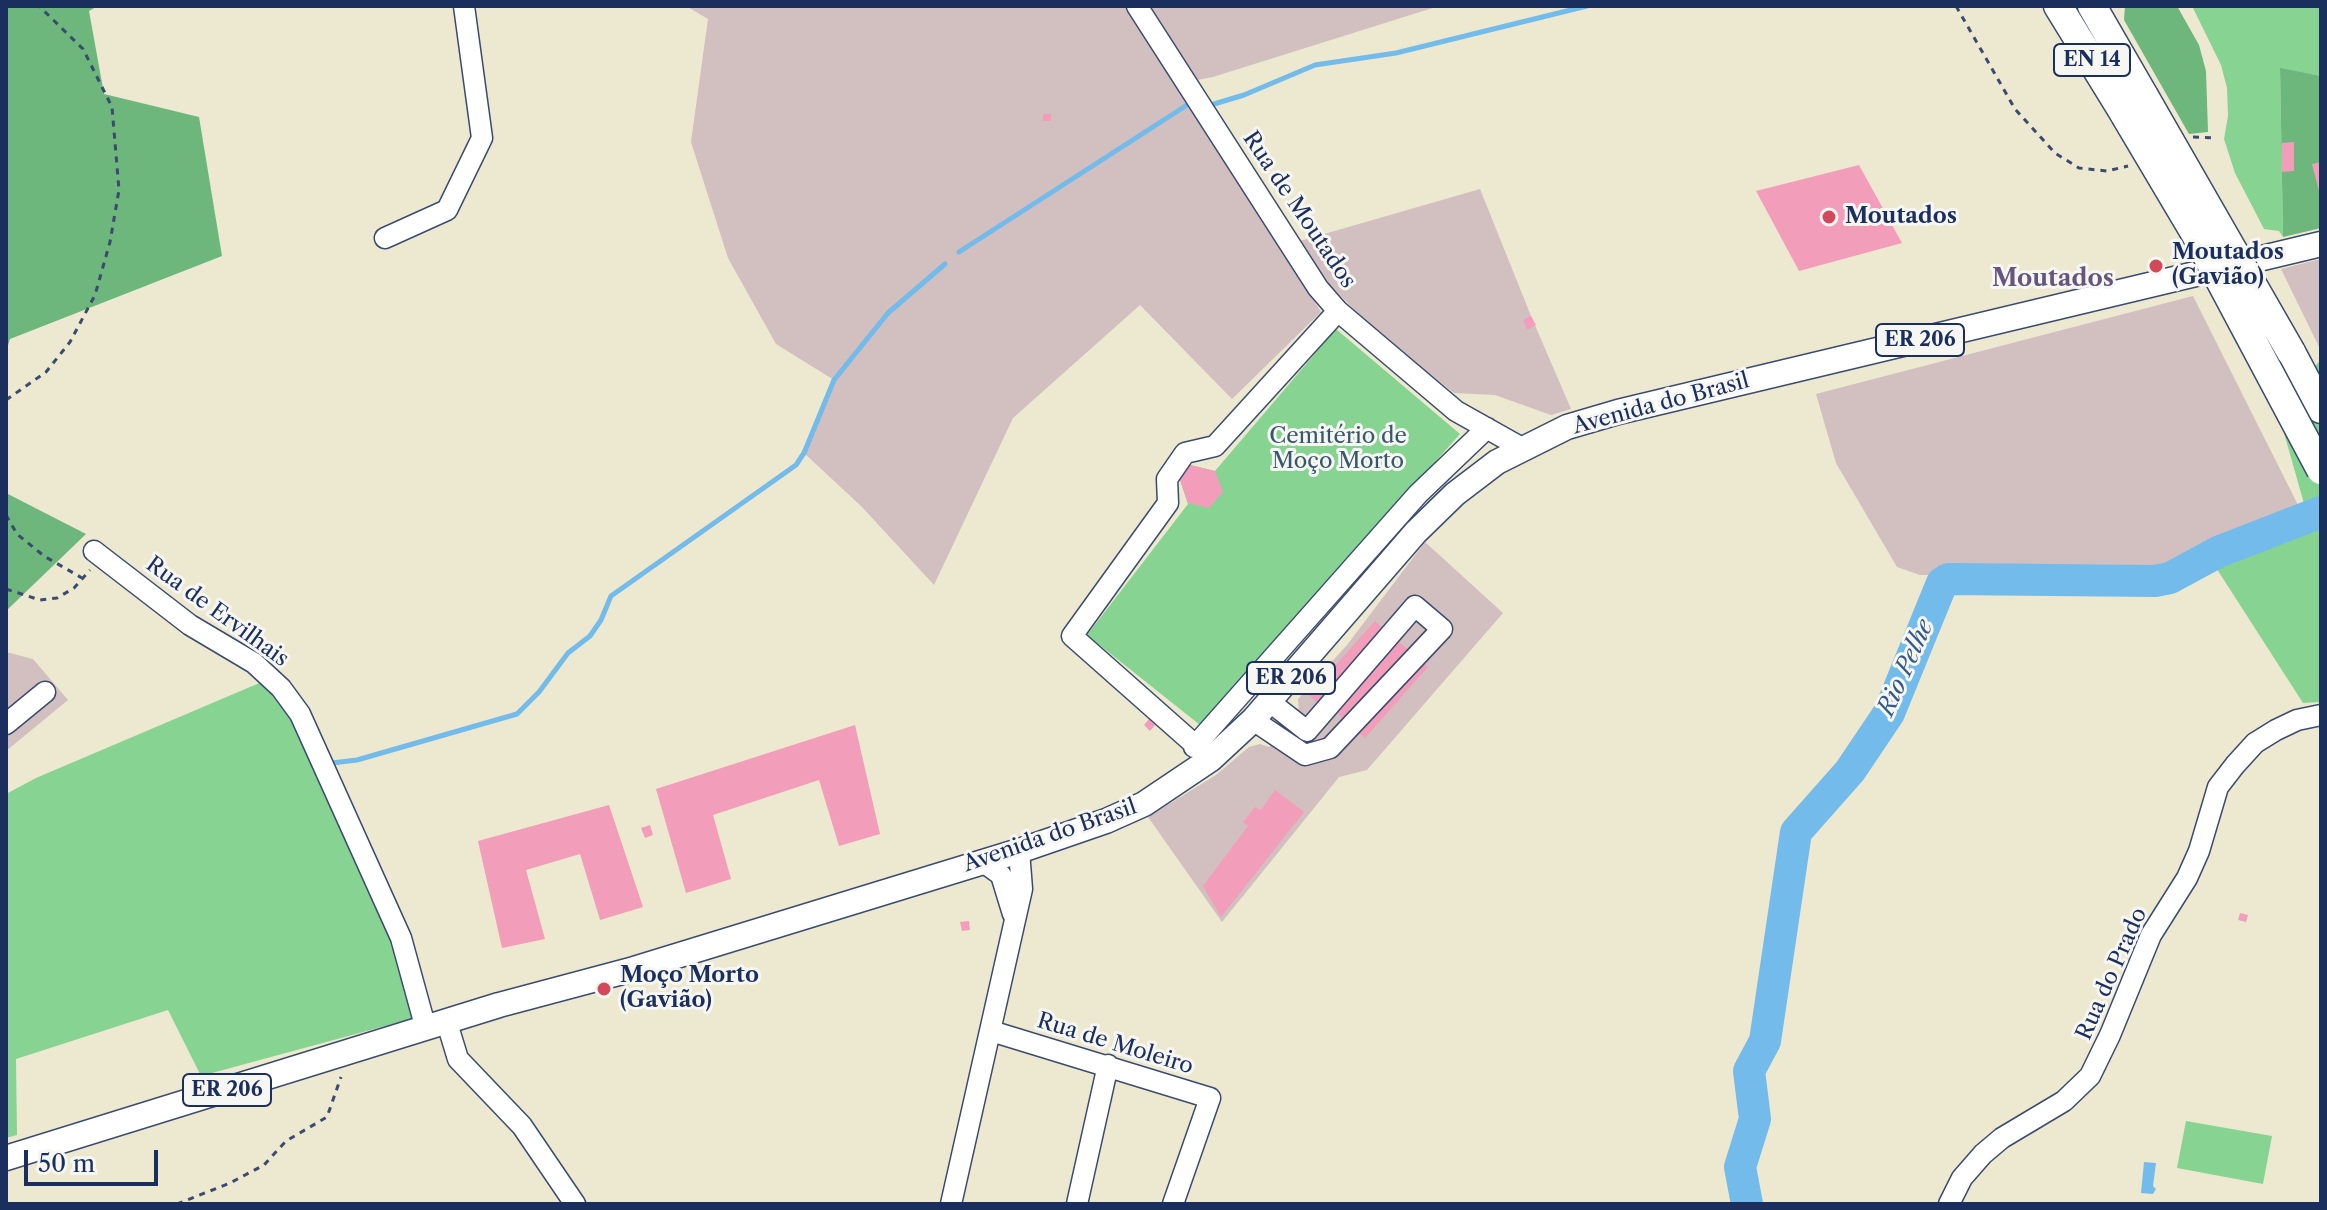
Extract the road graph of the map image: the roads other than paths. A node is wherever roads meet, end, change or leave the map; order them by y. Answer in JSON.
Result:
{"nodes":[{"id":1,"x":464,"y":6,"type":"edge"},
{"id":2,"x":1137,"y":6,"type":"edge"},
{"id":3,"x":2058,"y":6,"type":"edge"},
{"id":4,"x":2092,"y":6,"type":"edge"},
{"id":5,"x":2135,"y":106,"type":"junction"},
{"id":6,"x":385,"y":238,"type":"dead end"},
{"id":7,"x":2321,"y":244,"type":"edge"},
{"id":8,"x":1338,"y":311,"type":"junction"},
{"id":9,"x":2291,"y":352,"type":"junction"},
{"id":10,"x":2321,"y":393,"type":"edge"},
{"id":11,"x":2321,"y":409,"type":"edge"},
{"id":12,"x":1487,"y":428,"type":"junction"},
{"id":13,"x":1522,"y":448,"type":"junction"},
{"id":14,"x":2321,"y":470,"type":"edge"},
{"id":15,"x":98,"y":554,"type":"road end"},
{"id":16,"x":45,"y":692,"type":"dead end"},
{"id":17,"x":1270,"y":702,"type":"junction"},
{"id":18,"x":2321,"y":715,"type":"edge"},
{"id":19,"x":1253,"y":720,"type":"junction"},
{"id":20,"x":6,"y":724,"type":"edge"},
{"id":21,"x":1203,"y":753,"type":"junction"},
{"id":22,"x":1019,"y":851,"type":"junction"},
{"id":23,"x":983,"y":862,"type":"junction"},
{"id":24,"x":1014,"y":916,"type":"junction"},
{"id":25,"x":436,"y":1026,"type":"junction"},
{"id":26,"x":991,"y":1031,"type":"junction"},
{"id":27,"x":1108,"y":1065,"type":"junction"},
{"id":28,"x":6,"y":1158,"type":"edge"},
{"id":29,"x":575,"y":1204,"type":"edge"},
{"id":30,"x":951,"y":1204,"type":"edge"},
{"id":31,"x":1077,"y":1204,"type":"edge"},
{"id":32,"x":1173,"y":1204,"type":"edge"},
{"id":33,"x":1949,"y":1204,"type":"edge"}],
"edges":[{"from":1,"to":6,"type":"street"},
{"from":2,"to":8,"type":"street","name":"Rua de Moutados"},
{"from":3,"to":5,"type":"highway","number":"EN 14"},
{"from":4,"to":5,"type":"highway","number":"EN 14"},
{"from":5,"to":9,"type":"highway","number":"EN 14","bridge":true},
{"from":5,"to":14,"type":"highway","number":"EN 14","bridge":true},
{"from":7,"to":13,"type":"main road","name":"Avenida do Brasil","number":"ER 206"},
{"from":8,"to":12,"type":"street","name":"Rua de Moutados"},
{"from":8,"to":21,"type":"street"},
{"from":9,"to":10,"type":"highway"},
{"from":9,"to":11,"type":"highway","number":"EN 14"},
{"from":12,"to":13,"type":"street","name":"Rua de Moutados"},
{"from":12,"to":21,"type":"street"},
{"from":13,"to":17,"type":"main road","name":"Avenida do Brasil","number":"ER 206"},
{"from":15,"to":25,"type":"street","name":"Rua de Ervilhais"},
{"from":16,"to":20,"type":"street"},
{"from":17,"to":19,"type":"main road","name":"Avenida do Brasil","number":"ER 206"},
{"from":17,"to":19,"type":"street"},
{"from":18,"to":33,"type":"street","name":"Rua do Prado"},
{"from":19,"to":21,"type":"main road","name":"Avenida do Brasil","number":"ER 206"},
{"from":21,"to":22,"type":"main road","name":"Avenida do Brasil","number":"ER 206"},
{"from":22,"to":23,"type":"main road","name":"Avenida do Brasil","number":"ER 206"},
{"from":22,"to":24,"type":"street"},
{"from":23,"to":24,"type":"street"},
{"from":23,"to":25,"type":"main road","name":"Avenida do Brasil","number":"ER 206"},
{"from":24,"to":26,"type":"street"},
{"from":25,"to":28,"type":"main road","number":"ER 206"},
{"from":25,"to":29,"type":"street","name":"Rua de Ervilhais"},
{"from":26,"to":27,"type":"street","name":"Rua de Moleiro"},
{"from":26,"to":30,"type":"street"},
{"from":27,"to":31,"type":"street"},
{"from":27,"to":32,"type":"street","name":"Rua de Moleiro"}]}
